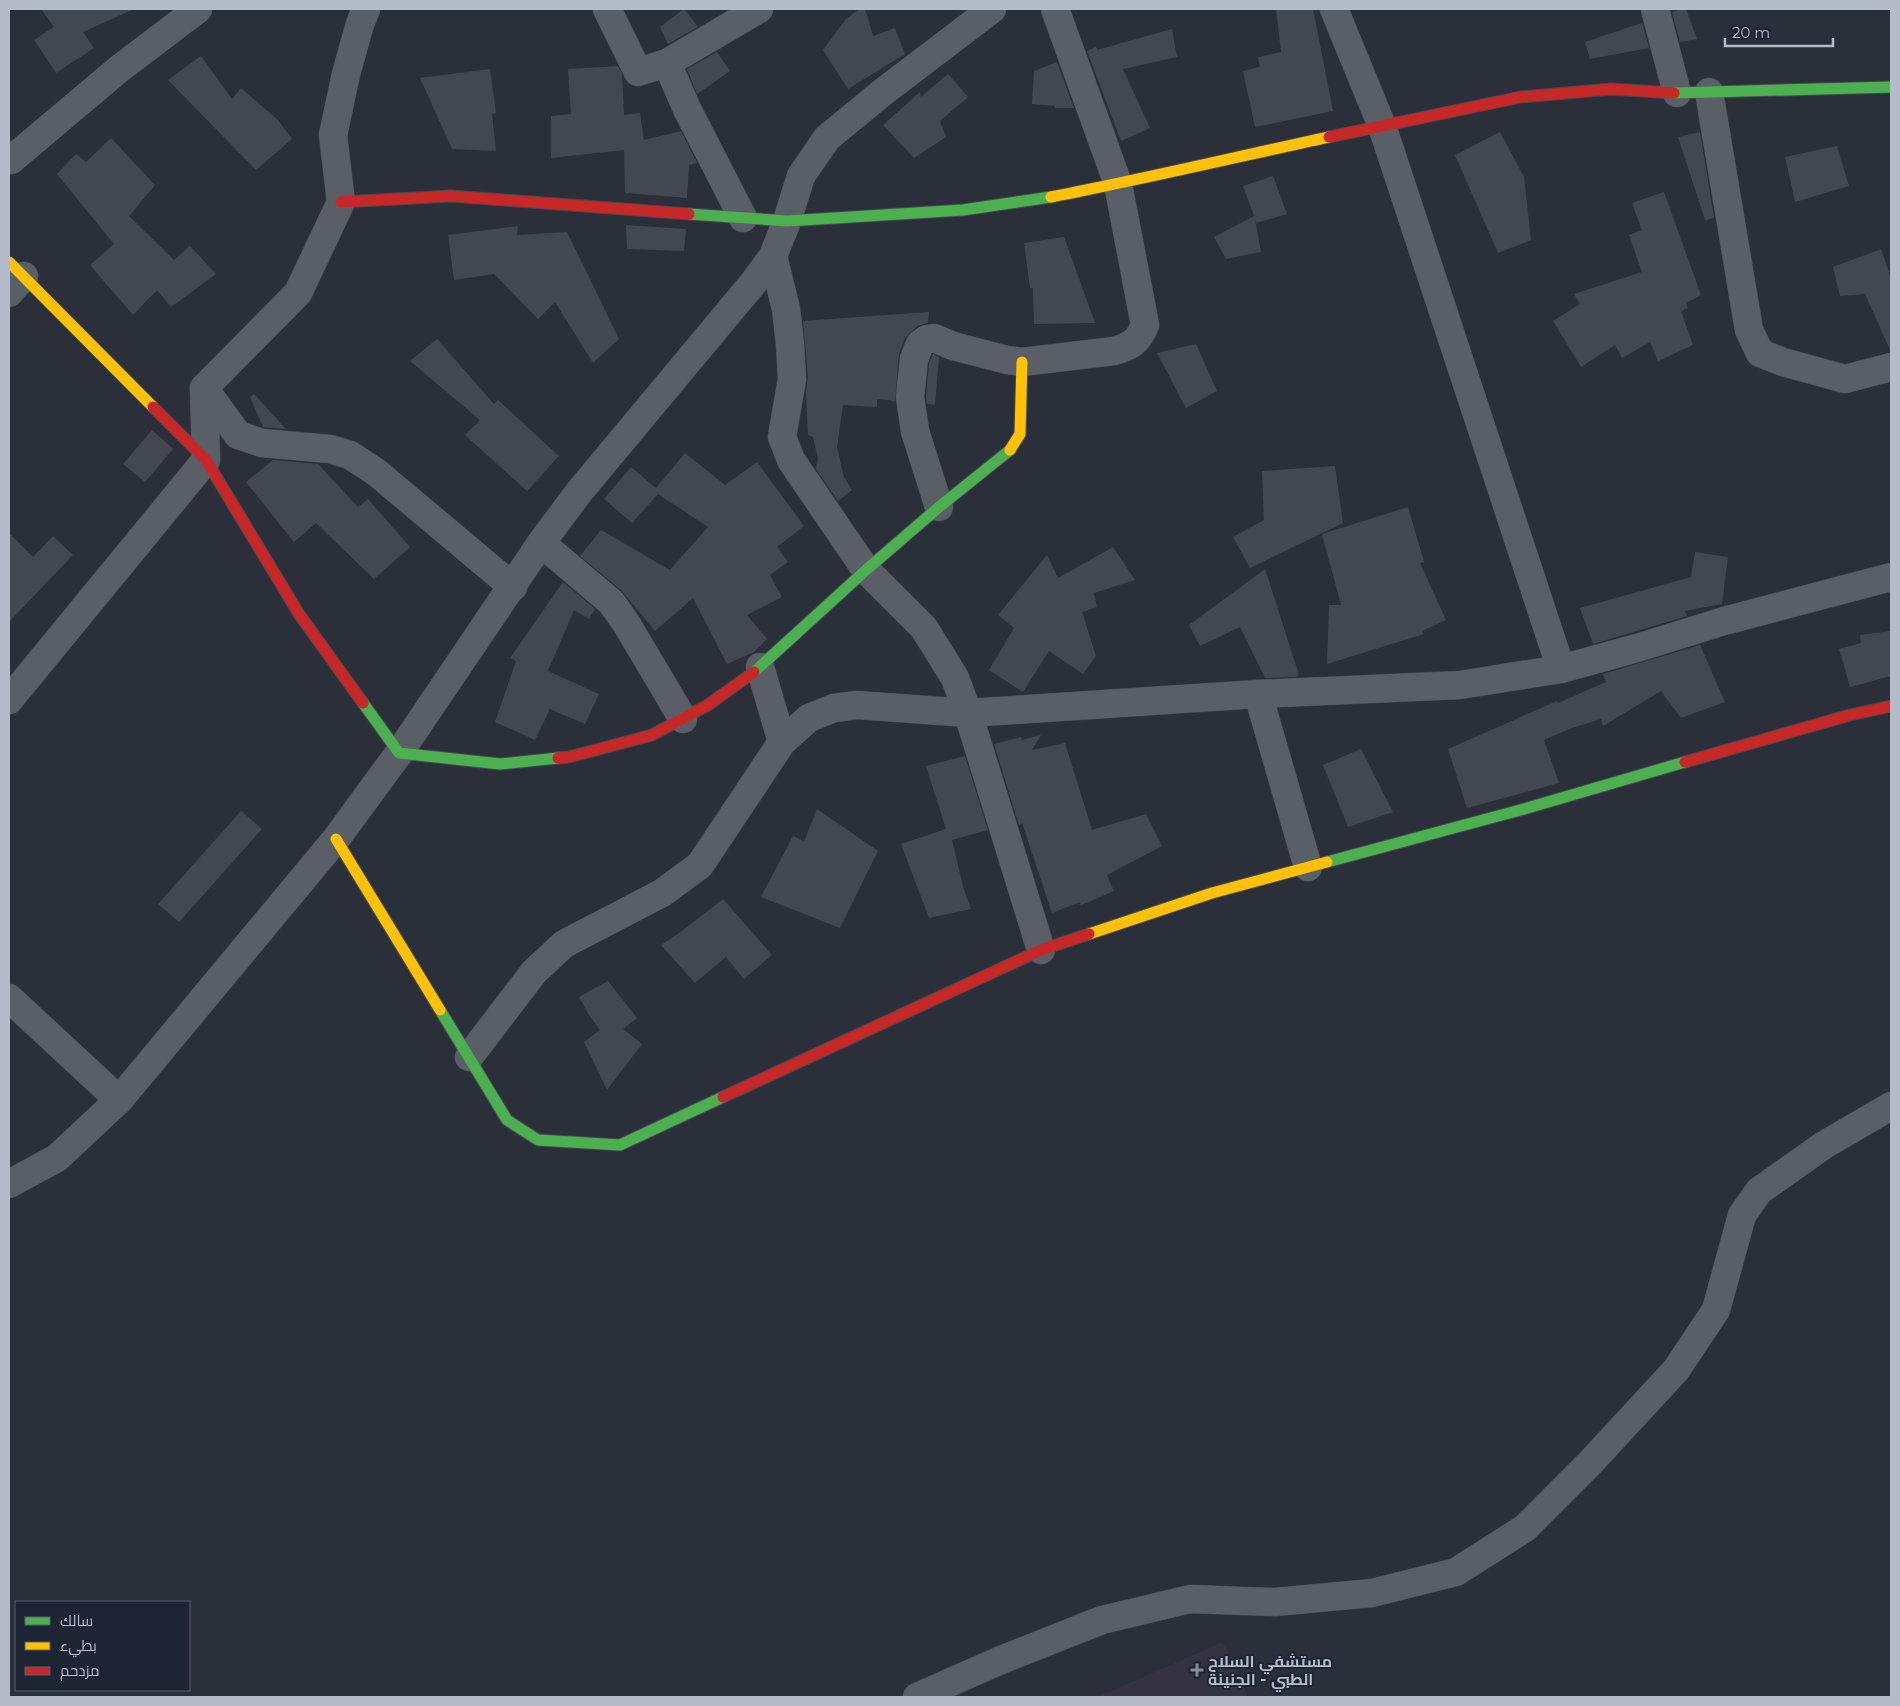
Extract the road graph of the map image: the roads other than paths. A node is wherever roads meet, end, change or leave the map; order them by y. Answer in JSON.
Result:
{"nodes":[{"id":1,"x":198,"y":9,"type":"edge"},
{"id":2,"x":366,"y":9,"type":"edge"},
{"id":3,"x":607,"y":9,"type":"edge"},
{"id":4,"x":759,"y":9,"type":"edge"},
{"id":5,"x":1055,"y":9,"type":"edge"},
{"id":6,"x":1334,"y":9,"type":"edge"},
{"id":7,"x":1655,"y":9,"type":"edge"},
{"id":8,"x":983,"y":11,"type":"edge"},
{"id":9,"x":667,"y":63,"type":"junction"},
{"id":10,"x":1891,"y":87,"type":"edge"},
{"id":11,"x":1709,"y":92,"type":"junction"},
{"id":12,"x":1677,"y":93,"type":"junction"},
{"id":13,"x":1382,"y":126,"type":"junction"},
{"id":14,"x":10,"y":159,"type":"edge"},
{"id":15,"x":1118,"y":184,"type":"junction"},
{"id":16,"x":341,"y":202,"type":"junction"},
{"id":17,"x":743,"y":218,"type":"junction"},
{"id":18,"x":787,"y":221,"type":"junction"},
{"id":19,"x":773,"y":256,"type":"junction"},
{"id":20,"x":14,"y":277,"type":"edge"},
{"id":21,"x":1022,"y":362,"type":"junction"},
{"id":22,"x":1891,"y":368,"type":"edge"},
{"id":23,"x":204,"y":388,"type":"junction"},
{"id":24,"x":206,"y":460,"type":"junction"},
{"id":25,"x":939,"y":507,"type":"junction"},
{"id":26,"x":541,"y":544,"type":"junction"},
{"id":27,"x":866,"y":570,"type":"junction"},
{"id":28,"x":1891,"y":577,"type":"edge"},
{"id":29,"x":513,"y":587,"type":"junction"},
{"id":30,"x":760,"y":667,"type":"junction"},
{"id":31,"x":1561,"y":669,"type":"junction"},
{"id":32,"x":1258,"y":694,"type":"junction"},
{"id":33,"x":9,"y":700,"type":"edge"},
{"id":34,"x":1891,"y":706,"type":"edge"},
{"id":35,"x":968,"y":713,"type":"junction"},
{"id":36,"x":683,"y":718,"type":"junction"},
{"id":37,"x":782,"y":742,"type":"junction"},
{"id":38,"x":399,"y":753,"type":"junction"},
{"id":39,"x":336,"y":839,"type":"junction"},
{"id":40,"x":1308,"y":867,"type":"junction"},
{"id":41,"x":1041,"y":950,"type":"junction"},
{"id":42,"x":9,"y":998,"type":"edge"},
{"id":43,"x":469,"y":1057,"type":"junction"},
{"id":44,"x":119,"y":1100,"type":"junction"},
{"id":45,"x":1891,"y":1106,"type":"edge"},
{"id":46,"x":9,"y":1184,"type":"edge"},
{"id":47,"x":917,"y":1697,"type":"edge"}],
"edges":[{"from":1,"to":14,"type":"street"},
{"from":2,"to":16,"type":"street"},
{"from":3,"to":9,"type":"street"},
{"from":4,"to":9,"type":"street"},
{"from":5,"to":15,"type":"street"},
{"from":6,"to":13,"type":"street"},
{"from":7,"to":12,"type":"street"},
{"from":8,"to":18,"type":"street"},
{"from":9,"to":17,"type":"street"},
{"from":10,"to":11,"type":"street"},
{"from":11,"to":12,"type":"street"},
{"from":11,"to":22,"type":"street"},
{"from":12,"to":13,"type":"street"},
{"from":13,"to":15,"type":"street"},
{"from":13,"to":31,"type":"street"},
{"from":15,"to":18,"type":"street"},
{"from":15,"to":21,"type":"street"},
{"from":16,"to":17,"type":"street"},
{"from":16,"to":23,"type":"street"},
{"from":17,"to":18,"type":"street"},
{"from":18,"to":19,"type":"street"},
{"from":19,"to":26,"type":"street"},
{"from":19,"to":27,"type":"street"},
{"from":20,"to":24,"type":"street"},
{"from":21,"to":25,"type":"street"},
{"from":21,"to":25,"type":"street"},
{"from":23,"to":24,"type":"street"},
{"from":23,"to":29,"type":"street"},
{"from":24,"to":33,"type":"street"},
{"from":24,"to":38,"type":"street"},
{"from":25,"to":27,"type":"street"},
{"from":26,"to":29,"type":"street"},
{"from":26,"to":36,"type":"street"},
{"from":27,"to":30,"type":"street"},
{"from":27,"to":35,"type":"street"},
{"from":28,"to":31,"type":"street"},
{"from":29,"to":38,"type":"street"},
{"from":30,"to":36,"type":"street"},
{"from":30,"to":37,"type":"street"},
{"from":31,"to":32,"type":"street"},
{"from":32,"to":35,"type":"street"},
{"from":32,"to":40,"type":"street"},
{"from":34,"to":40,"type":"street"},
{"from":35,"to":37,"type":"street"},
{"from":35,"to":41,"type":"street"},
{"from":36,"to":38,"type":"street"},
{"from":37,"to":43,"type":"street"},
{"from":38,"to":39,"type":"street"},
{"from":39,"to":43,"type":"street"},
{"from":39,"to":44,"type":"street"},
{"from":40,"to":41,"type":"street"},
{"from":41,"to":43,"type":"street"},
{"from":42,"to":44,"type":"street"},
{"from":44,"to":46,"type":"street"},
{"from":45,"to":47,"type":"street"}]}
